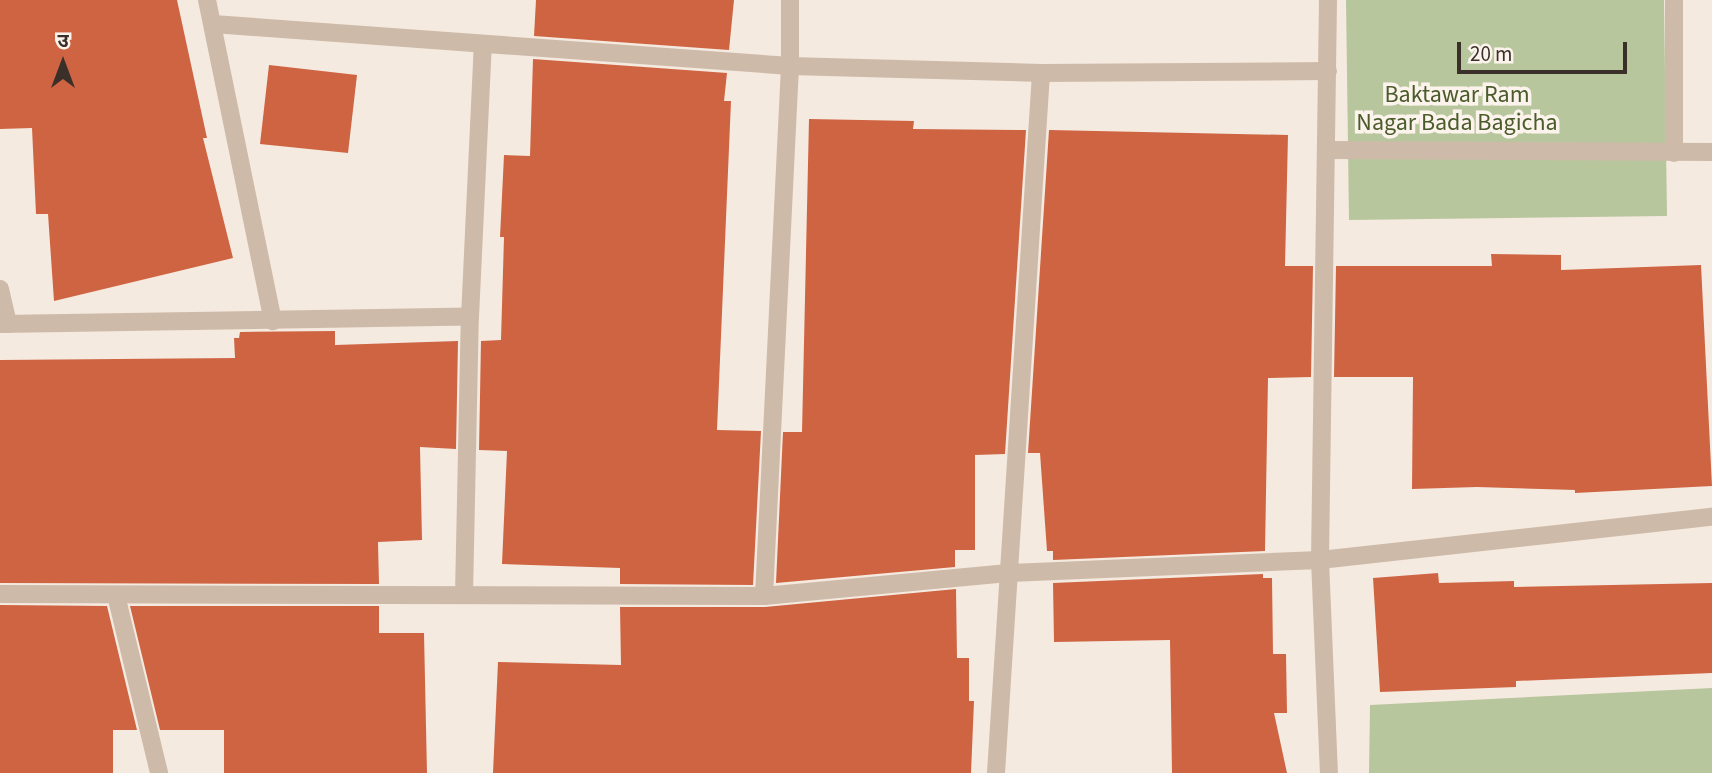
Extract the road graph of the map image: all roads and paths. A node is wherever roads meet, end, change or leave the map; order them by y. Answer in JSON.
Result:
{"nodes":[{"id":1,"x":207,"y":0,"type":"edge"},
{"id":2,"x":790,"y":0,"type":"edge"},
{"id":3,"x":1328,"y":0,"type":"edge"},
{"id":4,"x":1674,"y":0,"type":"edge"},
{"id":5,"x":213,"y":24,"type":"junction"},
{"id":6,"x":483,"y":45,"type":"junction"},
{"id":7,"x":790,"y":66,"type":"junction"},
{"id":8,"x":1328,"y":71,"type":"junction"},
{"id":9,"x":1041,"y":73,"type":"junction"},
{"id":10,"x":1326,"y":150,"type":"junction"},
{"id":11,"x":1712,"y":152,"type":"edge"},
{"id":12,"x":1674,"y":153,"type":"junction"},
{"id":13,"x":0,"y":289,"type":"edge"},
{"id":14,"x":470,"y":317,"type":"junction"},
{"id":15,"x":273,"y":321,"type":"junction"},
{"id":16,"x":4,"y":324,"type":"edge"},
{"id":17,"x":1712,"y":517,"type":"edge"},
{"id":18,"x":1320,"y":560,"type":"junction"},
{"id":19,"x":1008,"y":573,"type":"junction"},
{"id":20,"x":0,"y":594,"type":"edge"},
{"id":21,"x":116,"y":595,"type":"junction"},
{"id":22,"x":464,"y":595,"type":"junction"},
{"id":23,"x":764,"y":596,"type":"junction"},
{"id":24,"x":159,"y":773,"type":"edge"},
{"id":25,"x":996,"y":773,"type":"edge"},
{"id":26,"x":1329,"y":773,"type":"edge"}],
"edges":[{"from":1,"to":5,"type":"street"},
{"from":2,"to":7,"type":"street"},
{"from":3,"to":8,"type":"street"},
{"from":4,"to":12,"type":"street"},
{"from":5,"to":6,"type":"street"},
{"from":5,"to":15,"type":"street"},
{"from":6,"to":7,"type":"street"},
{"from":6,"to":14,"type":"street"},
{"from":7,"to":9,"type":"street"},
{"from":7,"to":23,"type":"street"},
{"from":8,"to":9,"type":"street"},
{"from":8,"to":10,"type":"street"},
{"from":9,"to":19,"type":"street"},
{"from":10,"to":12,"type":"street"},
{"from":10,"to":18,"type":"street"},
{"from":11,"to":12,"type":"street"},
{"from":13,"to":16,"type":"street"},
{"from":14,"to":15,"type":"street"},
{"from":14,"to":22,"type":"street"},
{"from":15,"to":16,"type":"street"},
{"from":17,"to":18,"type":"street"},
{"from":18,"to":19,"type":"street"},
{"from":18,"to":26,"type":"street"},
{"from":19,"to":23,"type":"street"},
{"from":19,"to":25,"type":"street"},
{"from":20,"to":21,"type":"street"},
{"from":21,"to":22,"type":"street"},
{"from":21,"to":24,"type":"street"},
{"from":22,"to":23,"type":"street"}]}
